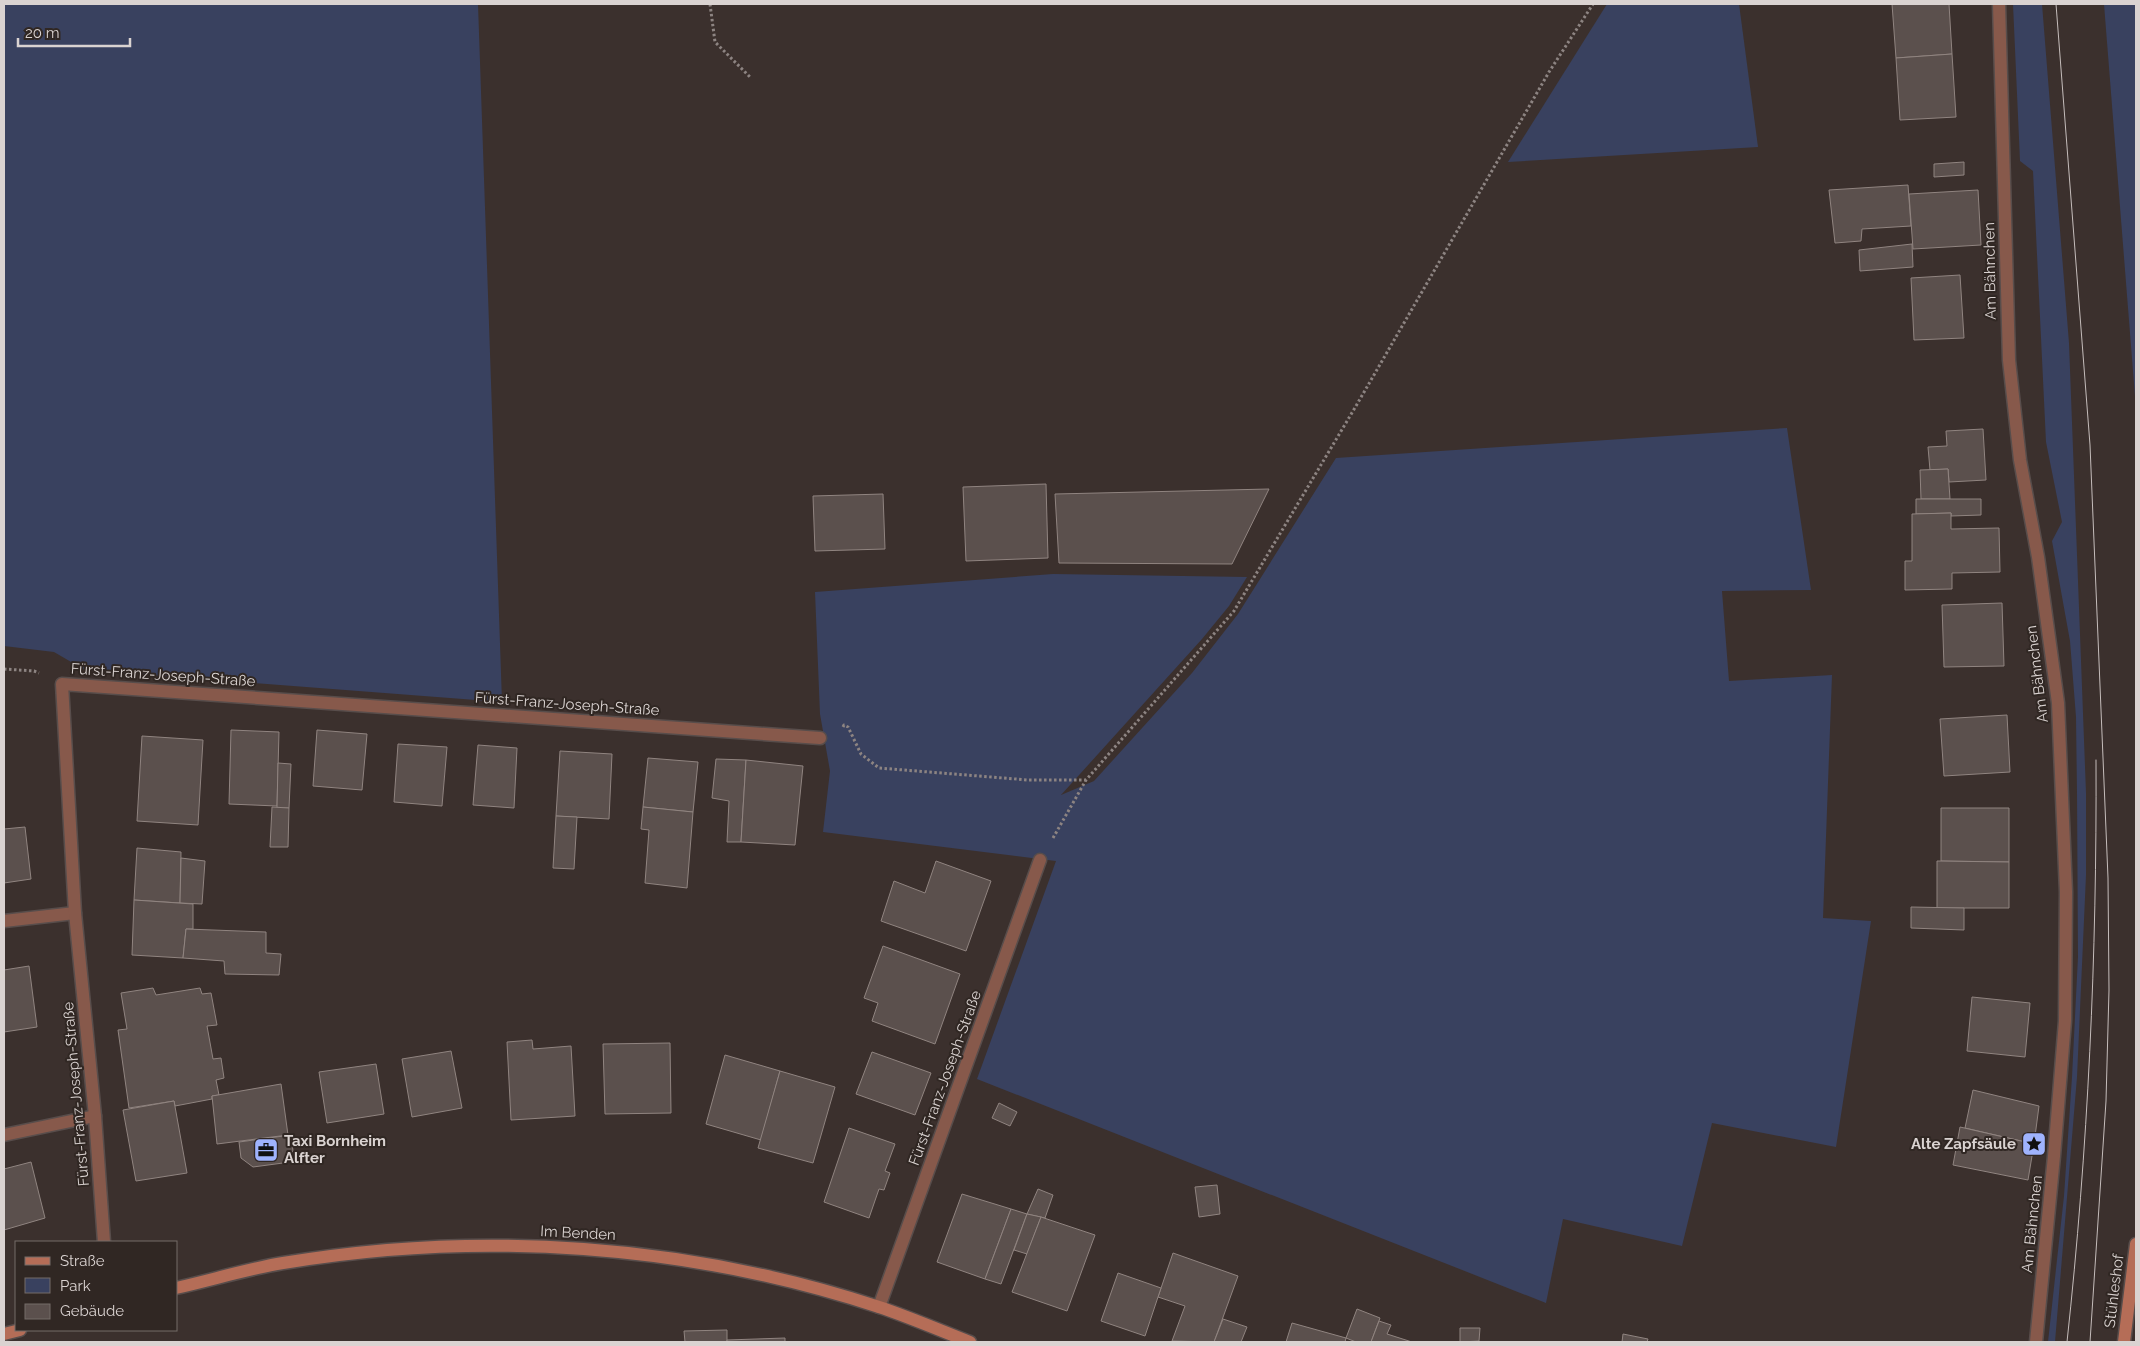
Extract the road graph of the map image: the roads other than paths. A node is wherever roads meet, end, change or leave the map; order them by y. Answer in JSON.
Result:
{"nodes":[{"id":1,"x":1999,"y":4,"type":"edge"},
{"id":2,"x":820,"y":738,"type":"road end"},
{"id":3,"x":1040,"y":860,"type":"road end"},
{"id":4,"x":76,"y":913,"type":"junction"},
{"id":5,"x":4,"y":921,"type":"edge"},
{"id":6,"x":95,"y":1116,"type":"junction"},
{"id":7,"x":4,"y":1135,"type":"edge"},
{"id":8,"x":104,"y":1241,"type":"edge"},
{"id":9,"x":2136,"y":1244,"type":"edge"},
{"id":10,"x":178,"y":1288,"type":"edge"},
{"id":11,"x":879,"y":1307,"type":"junction"},
{"id":12,"x":970,"y":1342,"type":"edge"},
{"id":13,"x":2036,"y":1342,"type":"edge"},
{"id":14,"x":2124,"y":1342,"type":"edge"}],
"edges":[{"from":1,"to":13,"type":"street","name":"Am Bähnchen"},
{"from":2,"to":4,"type":"street","name":"Fürst-Franz-Joseph-Straße"},
{"from":3,"to":11,"type":"street","name":"Fürst-Franz-Joseph-Straße"},
{"from":4,"to":5,"type":"street"},
{"from":4,"to":6,"type":"street","name":"Fürst-Franz-Joseph-Straße"},
{"from":6,"to":7,"type":"street"},
{"from":6,"to":8,"type":"street","name":"Fürst-Franz-Joseph-Straße"},
{"from":9,"to":14,"type":"street","name":"Stühleshof"},
{"from":10,"to":11,"type":"street","name":"Im Benden"},
{"from":11,"to":12,"type":"street","name":"Im Benden"}]}
